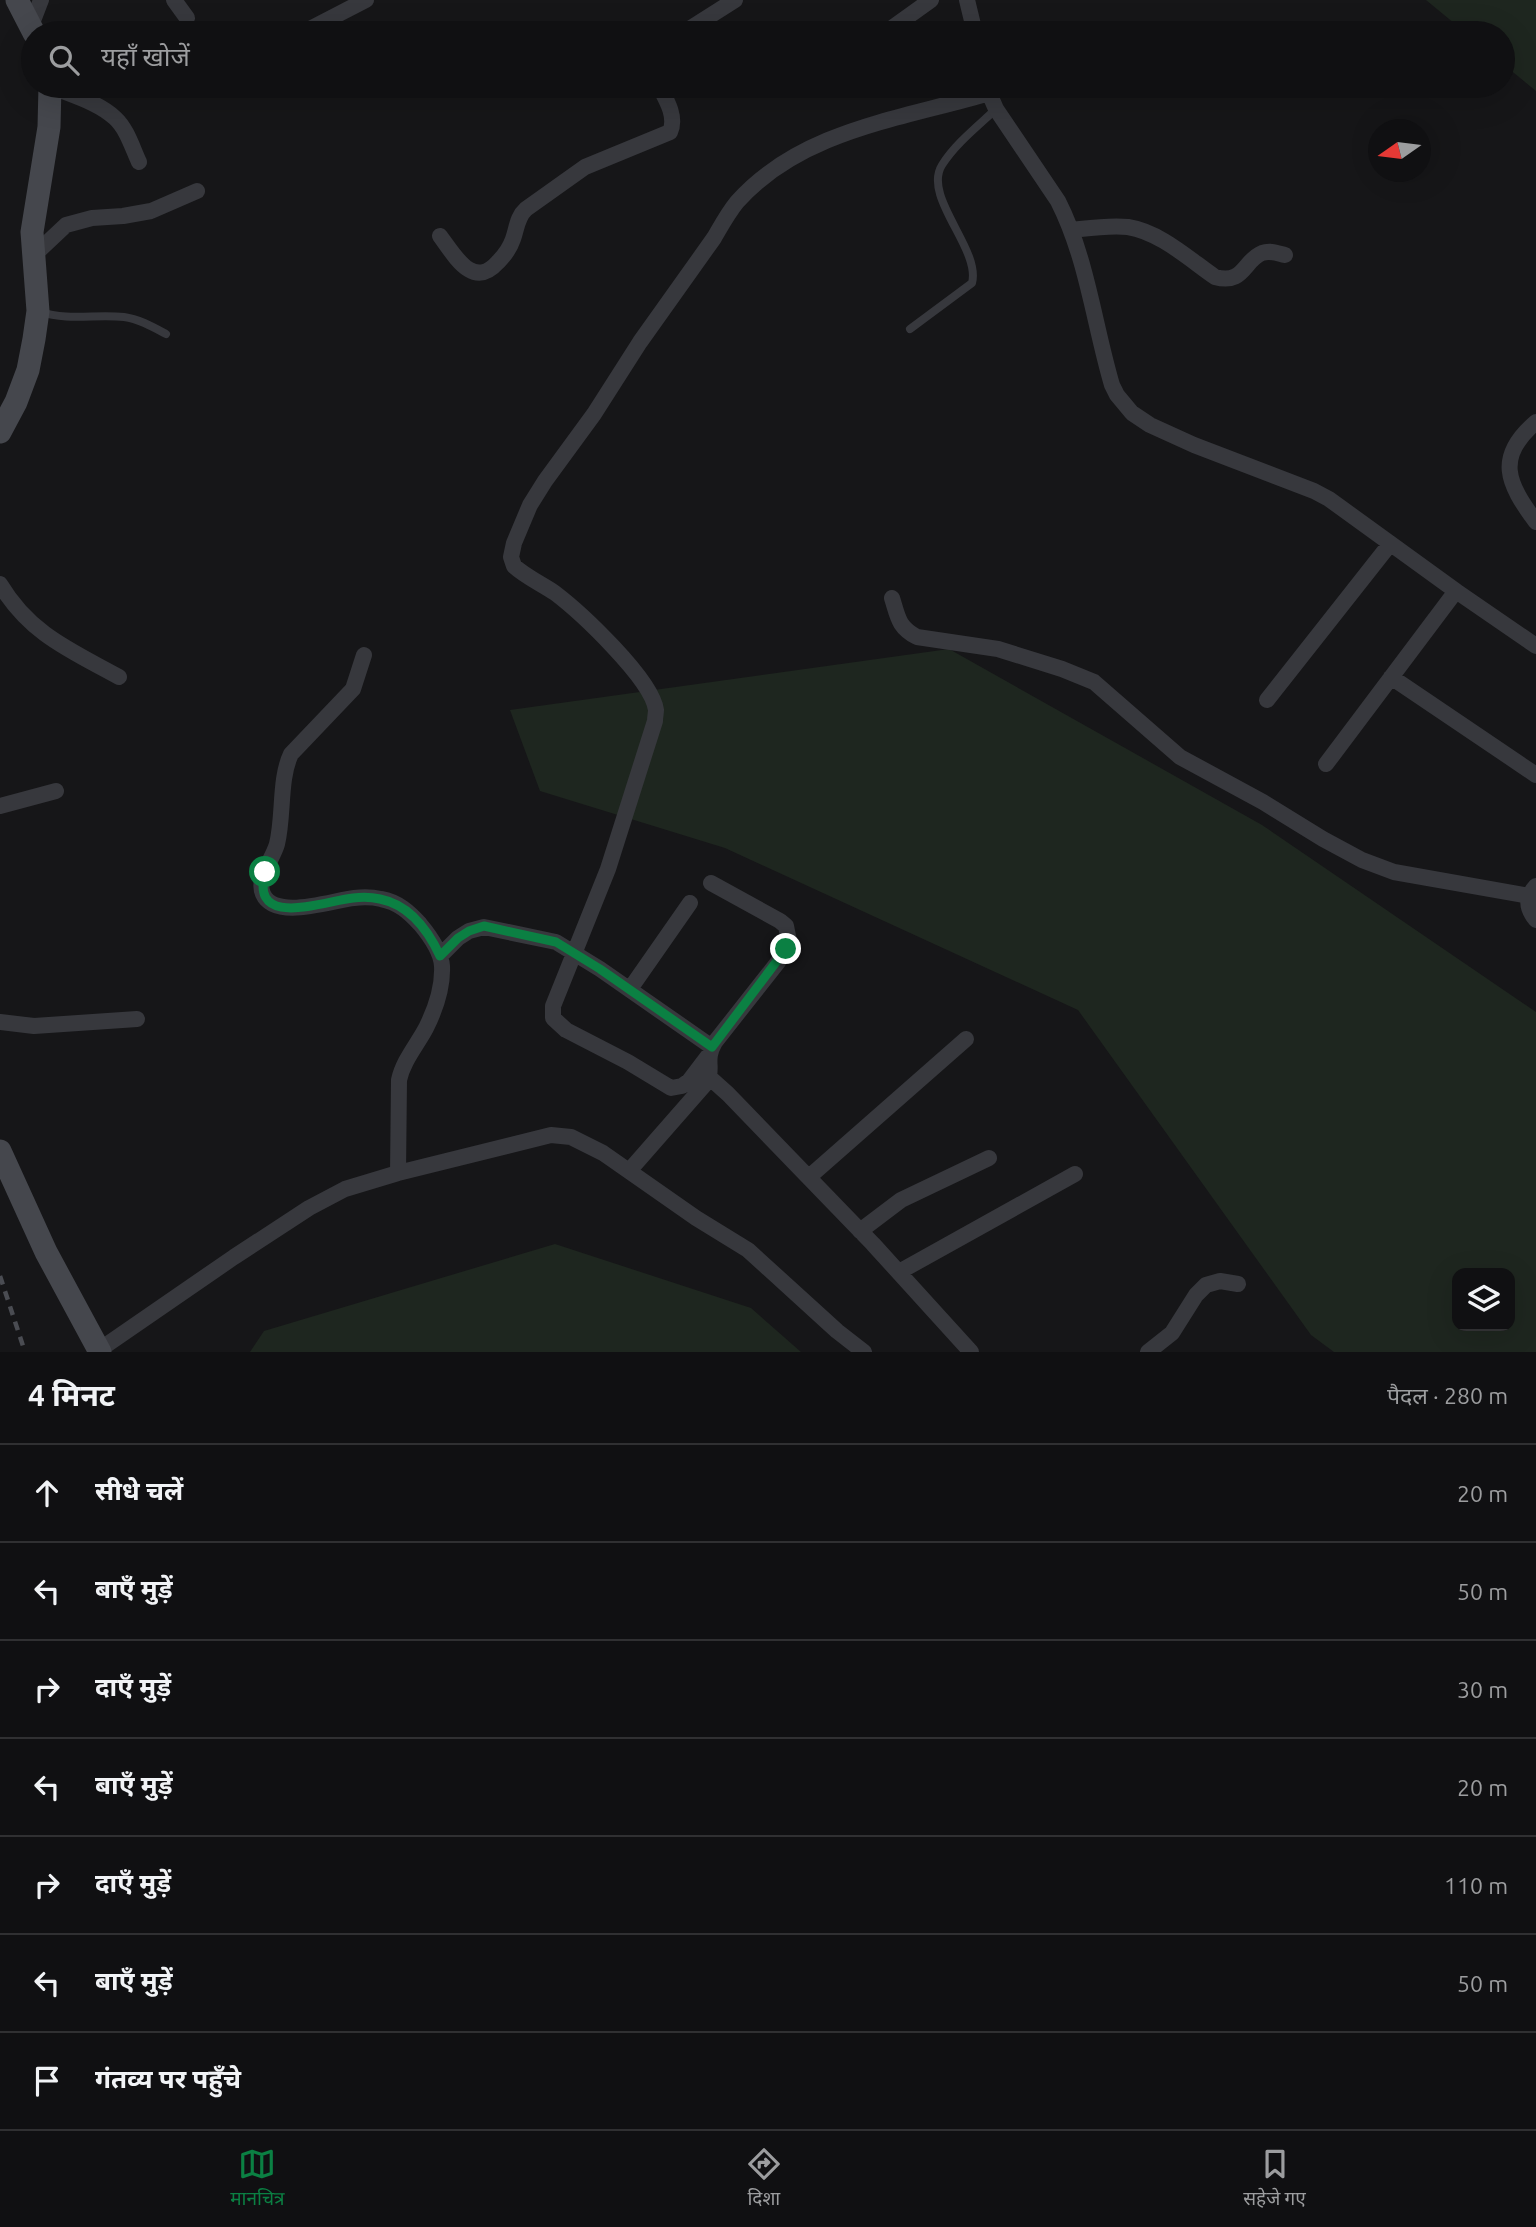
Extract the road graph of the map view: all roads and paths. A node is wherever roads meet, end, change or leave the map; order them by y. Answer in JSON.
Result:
{"nodes":[{"id":1,"x":17,"y":0,"type":"edge"},
{"id":2,"x":41,"y":0,"type":"edge"},
{"id":3,"x":174,"y":0,"type":"edge"},
{"id":4,"x":366,"y":0,"type":"edge"},
{"id":5,"x":735,"y":0,"type":"edge"},
{"id":6,"x":931,"y":0,"type":"edge"},
{"id":7,"x":967,"y":0,"type":"edge"},
{"id":8,"x":187,"y":18,"type":"dead end"},
{"id":9,"x":28,"y":21,"type":"edge"},
{"id":10,"x":35,"y":21,"type":"edge"},
{"id":11,"x":325,"y":21,"type":"edge"},
{"id":12,"x":702,"y":21,"type":"edge"},
{"id":13,"x":902,"y":21,"type":"edge"},
{"id":14,"x":972,"y":21,"type":"edge"},
{"id":15,"x":50,"y":98,"type":"edge"},
{"id":16,"x":79,"y":98,"type":"edge"},
{"id":17,"x":664,"y":98,"type":"edge"},
{"id":18,"x":957,"y":98,"type":"edge"},
{"id":19,"x":991,"y":98,"type":"edge"},
{"id":20,"x":996,"y":109,"type":"junction"},
{"id":21,"x":139,"y":162,"type":"dead end"},
{"id":22,"x":197,"y":191,"type":"dead end"},
{"id":23,"x":1072,"y":230,"type":"junction"},
{"id":24,"x":440,"y":236,"type":"dead end"},
{"id":25,"x":1285,"y":255,"type":"dead end"},
{"id":26,"x":33,"y":256,"type":"junction"},
{"id":27,"x":38,"y":311,"type":"junction"},
{"id":28,"x":909,"y":328,"type":"dead end"},
{"id":29,"x":166,"y":334,"type":"dead end"},
{"id":30,"x":1536,"y":422,"type":"edge"},
{"id":31,"x":0,"y":432,"type":"edge"},
{"id":32,"x":1536,"y":522,"type":"edge"},
{"id":33,"x":1390,"y":544,"type":"junction"},
{"id":34,"x":0,"y":584,"type":"edge"},
{"id":35,"x":1456,"y":591,"type":"junction"},
{"id":36,"x":892,"y":598,"type":"dead end"},
{"id":37,"x":1536,"y":646,"type":"edge"},
{"id":38,"x":364,"y":655,"type":"dead end"},
{"id":39,"x":120,"y":677,"type":"dead end"},
{"id":40,"x":1391,"y":677,"type":"junction"},
{"id":41,"x":1267,"y":700,"type":"dead end"},
{"id":42,"x":1326,"y":764,"type":"dead end"},
{"id":43,"x":1536,"y":775,"type":"edge"},
{"id":44,"x":56,"y":791,"type":"dead end"},
{"id":45,"x":0,"y":806,"type":"edge"},
{"id":46,"x":711,"y":883,"type":"dead end"},
{"id":47,"x":1532,"y":891,"type":"edge"},
{"id":48,"x":690,"y":903,"type":"dead end"},
{"id":49,"x":1536,"y":920,"type":"edge"},
{"id":50,"x":576,"y":953,"type":"junction"},
{"id":51,"x":440,"y":956,"type":"junction"},
{"id":52,"x":630,"y":989,"type":"junction"},
{"id":53,"x":137,"y":1019,"type":"dead end"},
{"id":54,"x":0,"y":1022,"type":"edge"},
{"id":55,"x":966,"y":1040,"type":"dead end"},
{"id":56,"x":710,"y":1052,"type":"junction"},
{"id":57,"x":709,"y":1077,"type":"junction"},
{"id":58,"x":0,"y":1151,"type":"edge"},
{"id":59,"x":989,"y":1158,"type":"dead end"},
{"id":60,"x":629,"y":1171,"type":"junction"},
{"id":61,"x":398,"y":1173,"type":"junction"},
{"id":62,"x":1075,"y":1174,"type":"dead end"},
{"id":63,"x":808,"y":1177,"type":"junction"},
{"id":64,"x":860,"y":1231,"type":"junction"},
{"id":65,"x":899,"y":1272,"type":"junction"},
{"id":66,"x":1238,"y":1284,"type":"dead end"},
{"id":67,"x":97,"y":1345,"type":"edge"},
{"id":68,"x":864,"y":1352,"type":"edge"},
{"id":69,"x":971,"y":1352,"type":"edge"},
{"id":70,"x":1148,"y":1352,"type":"edge"}],
"edges":[{"from":1,"to":9,"type":"main road"},
{"from":2,"to":10,"type":"street"},
{"from":3,"to":8,"type":"street"},
{"from":4,"to":11,"type":"street"},
{"from":5,"to":12,"type":"street"},
{"from":6,"to":13,"type":"street"},
{"from":7,"to":14,"type":"street"},
{"from":15,"to":26,"type":"main road"},
{"from":16,"to":21,"type":"street"},
{"from":17,"to":24,"type":"street"},
{"from":18,"to":50,"type":"street"},
{"from":19,"to":20,"type":"street"},
{"from":20,"to":23,"type":"street"},
{"from":20,"to":28,"type":"lane"},
{"from":22,"to":26,"type":"street"},
{"from":23,"to":25,"type":"street"},
{"from":23,"to":33,"type":"street"},
{"from":26,"to":27,"type":"main road"},
{"from":27,"to":29,"type":"lane"},
{"from":27,"to":31,"type":"main road"},
{"from":30,"to":32,"type":"street"},
{"from":33,"to":35,"type":"street"},
{"from":33,"to":41,"type":"street"},
{"from":34,"to":39,"type":"street"},
{"from":35,"to":37,"type":"street"},
{"from":35,"to":40,"type":"street"},
{"from":36,"to":47,"type":"street"},
{"from":38,"to":51,"type":"street"},
{"from":40,"to":42,"type":"street"},
{"from":40,"to":43,"type":"street"},
{"from":44,"to":45,"type":"street"},
{"from":46,"to":56,"type":"street"},
{"from":47,"to":49,"type":"street"},
{"from":48,"to":52,"type":"street"},
{"from":50,"to":51,"type":"street"},
{"from":50,"to":52,"type":"street"},
{"from":50,"to":56,"type":"street"},
{"from":51,"to":61,"type":"street"},
{"from":52,"to":56,"type":"street"},
{"from":53,"to":54,"type":"street"},
{"from":55,"to":63,"type":"street"},
{"from":56,"to":57,"type":"street"},
{"from":57,"to":60,"type":"street"},
{"from":57,"to":63,"type":"street"},
{"from":58,"to":67,"type":"main road"},
{"from":59,"to":64,"type":"street"},
{"from":60,"to":61,"type":"street"},
{"from":60,"to":68,"type":"street"},
{"from":61,"to":67,"type":"street"},
{"from":62,"to":65,"type":"street"},
{"from":63,"to":64,"type":"street"},
{"from":64,"to":65,"type":"street"},
{"from":65,"to":69,"type":"street"},
{"from":66,"to":70,"type":"street"}]}
